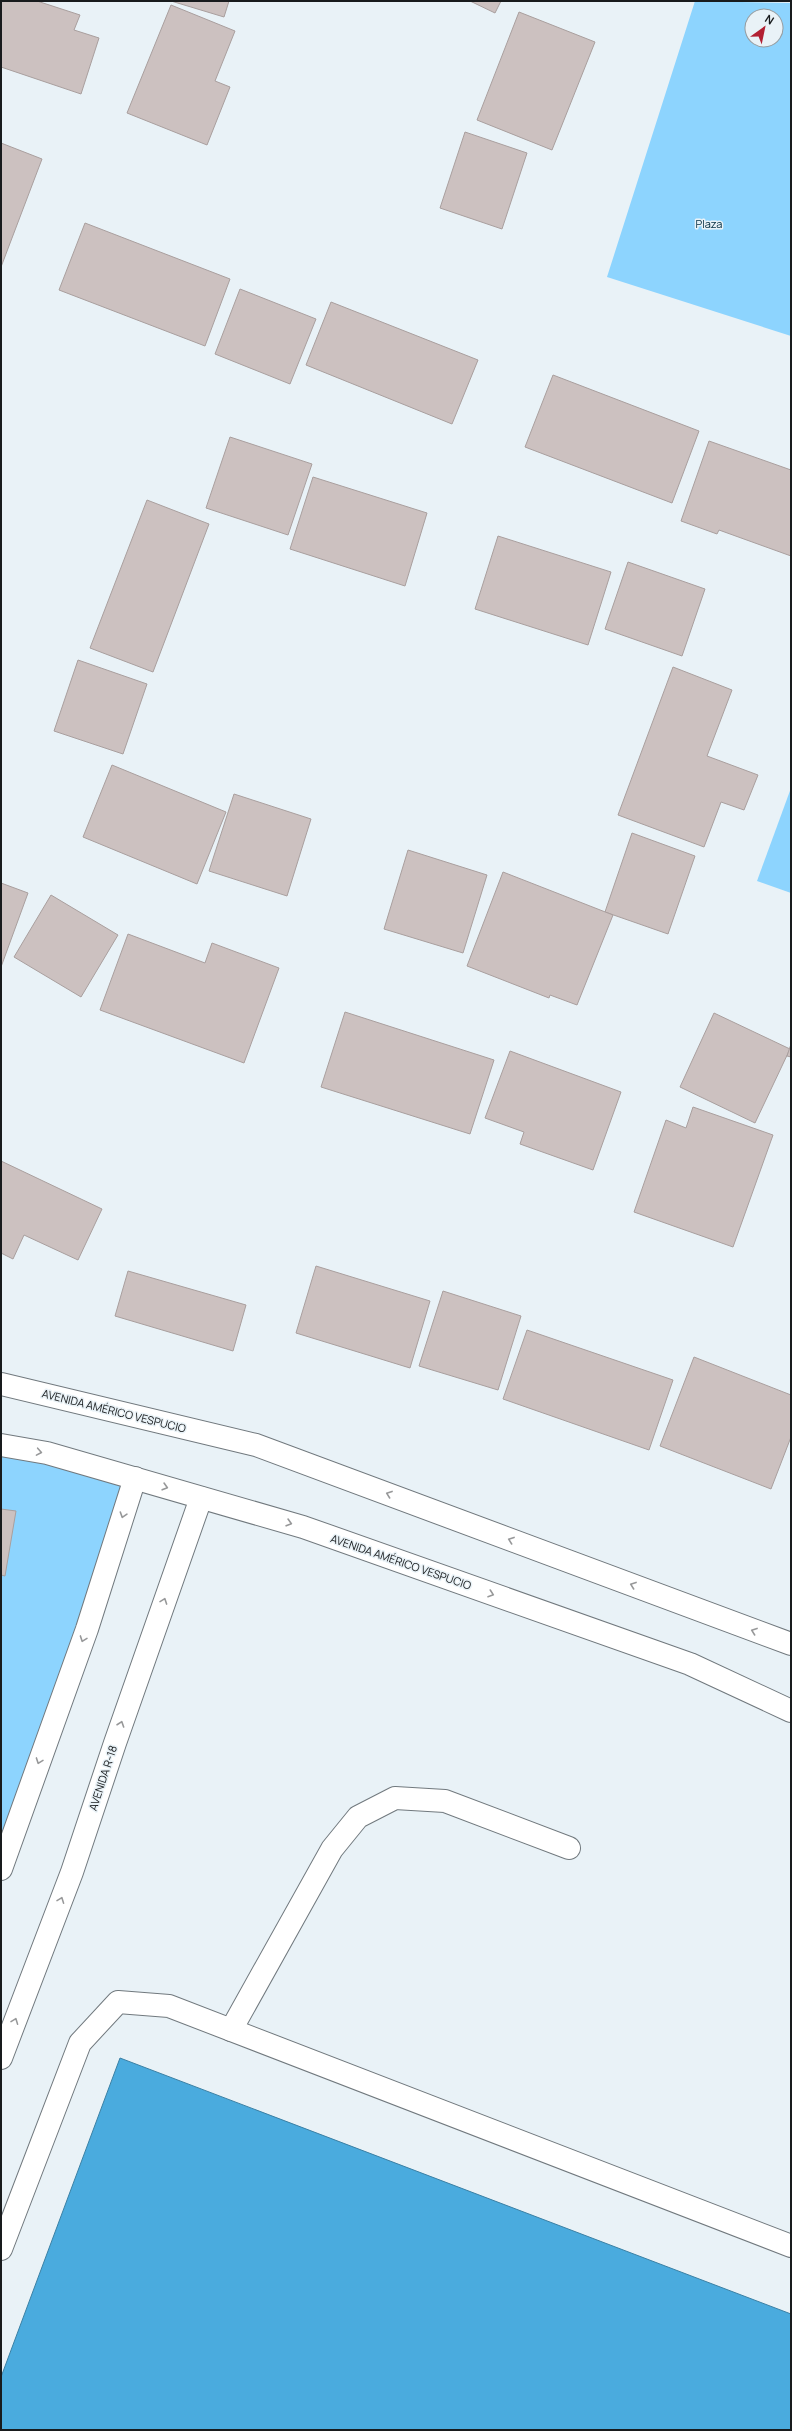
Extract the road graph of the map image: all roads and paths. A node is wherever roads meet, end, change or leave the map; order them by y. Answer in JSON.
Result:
{"nodes":[{"id":1,"x":1,"y":1384,"type":"edge"},
{"id":2,"x":1,"y":1445,"type":"edge"},
{"id":3,"x":135,"y":1478,"type":"junction"},
{"id":4,"x":202,"y":1498,"type":"junction"},
{"id":5,"x":791,"y":1644,"type":"edge"},
{"id":6,"x":791,"y":1711,"type":"edge"},
{"id":7,"x":569,"y":1848,"type":"dead end"},
{"id":8,"x":1,"y":1869,"type":"edge"},
{"id":9,"x":231,"y":2030,"type":"junction"},
{"id":10,"x":1,"y":2058,"type":"edge"},
{"id":11,"x":791,"y":2246,"type":"edge"},
{"id":12,"x":1,"y":2250,"type":"edge"}],
"edges":[{"from":5,"to":1,"type":"street","name":"AVENIDA AMÉRICO VESPUCIO","one_way":true},
{"from":2,"to":3,"type":"street","name":"AVENIDA AMÉRICO VESPUCIO","one_way":true},
{"from":3,"to":4,"type":"street","name":"AVENIDA AMÉRICO VESPUCIO","one_way":true},
{"from":3,"to":8,"type":"street","one_way":true},
{"from":4,"to":6,"type":"street","name":"AVENIDA AMÉRICO VESPUCIO","one_way":true},
{"from":10,"to":4,"type":"street","name":"AVENIDA R-18","one_way":true},
{"from":7,"to":9,"type":"street"},
{"from":9,"to":11,"type":"street"},
{"from":9,"to":12,"type":"street"}]}
